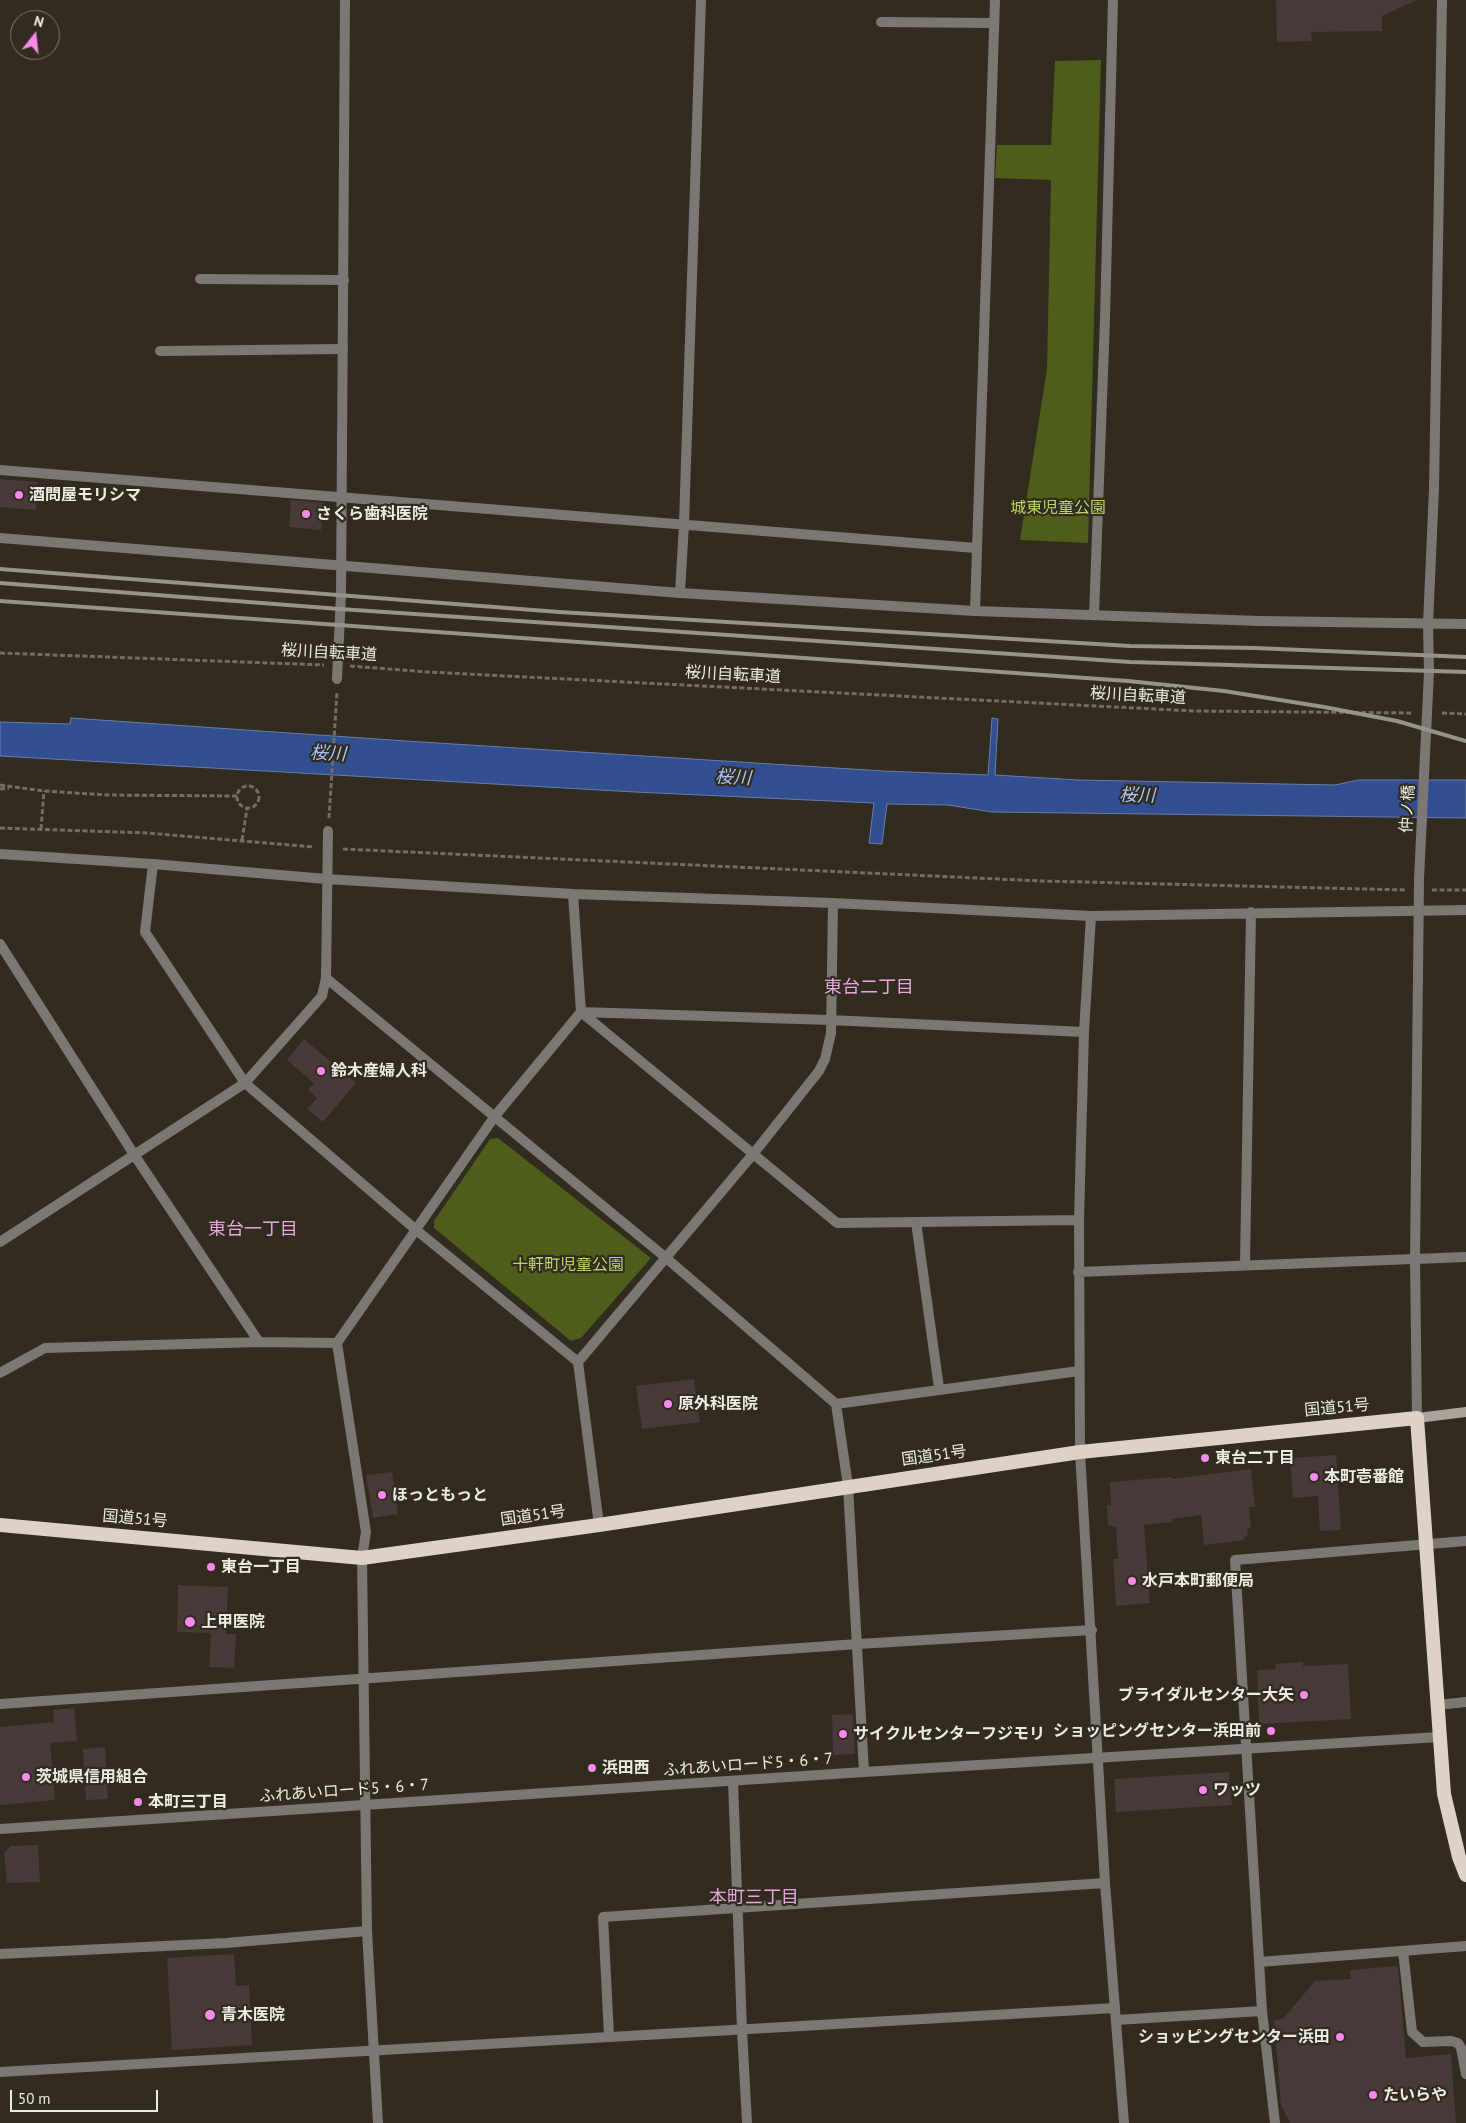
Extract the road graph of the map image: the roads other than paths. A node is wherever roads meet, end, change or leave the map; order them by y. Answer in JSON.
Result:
{"nodes":[{"id":1,"x":345,"y":0,"type":"edge"},
{"id":2,"x":701,"y":0,"type":"edge"},
{"id":3,"x":995,"y":0,"type":"edge"},
{"id":4,"x":1112,"y":0,"type":"edge"},
{"id":5,"x":1442,"y":0,"type":"edge"},
{"id":6,"x":881,"y":22,"type":"dead end"},
{"id":7,"x":994,"y":23,"type":"junction"},
{"id":8,"x":200,"y":280,"type":"dead end"},
{"id":9,"x":344,"y":280,"type":"junction"},
{"id":10,"x":343,"y":349,"type":"junction"},
{"id":11,"x":160,"y":351,"type":"dead end"},
{"id":12,"x":0,"y":470,"type":"edge"},
{"id":13,"x":341,"y":497,"type":"junction"},
{"id":14,"x":684,"y":524,"type":"junction"},
{"id":15,"x":0,"y":538,"type":"edge"},
{"id":16,"x":976,"y":548,"type":"junction"},
{"id":17,"x":341,"y":566,"type":"junction"},
{"id":18,"x":680,"y":593,"type":"junction"},
{"id":19,"x":975,"y":611,"type":"junction"},
{"id":20,"x":1094,"y":615,"type":"junction"},
{"id":21,"x":1428,"y":624,"type":"junction"},
{"id":22,"x":1466,"y":624,"type":"edge"},
{"id":23,"x":337,"y":679,"type":"road end"},
{"id":24,"x":328,"y":831,"type":"road end"},
{"id":25,"x":0,"y":854,"type":"edge"},
{"id":26,"x":153,"y":864,"type":"junction"},
{"id":27,"x":326,"y":879,"type":"junction"},
{"id":28,"x":573,"y":894,"type":"junction"},
{"id":29,"x":833,"y":903,"type":"junction"},
{"id":30,"x":1419,"y":909,"type":"junction"},
{"id":31,"x":1466,"y":910,"type":"edge"},
{"id":32,"x":1251,"y":912,"type":"junction"},
{"id":33,"x":1091,"y":916,"type":"junction"},
{"id":34,"x":0,"y":944,"type":"edge"},
{"id":35,"x":326,"y":978,"type":"junction"},
{"id":36,"x":581,"y":1012,"type":"junction"},
{"id":37,"x":830,"y":1020,"type":"junction"},
{"id":38,"x":1084,"y":1032,"type":"junction"},
{"id":39,"x":245,"y":1083,"type":"junction"},
{"id":40,"x":495,"y":1116,"type":"junction"},
{"id":41,"x":754,"y":1153,"type":"junction"},
{"id":42,"x":135,"y":1156,"type":"junction"},
{"id":43,"x":1079,"y":1220,"type":"junction"},
{"id":44,"x":916,"y":1222,"type":"junction"},
{"id":45,"x":415,"y":1229,"type":"junction"},
{"id":46,"x":0,"y":1242,"type":"edge"},
{"id":47,"x":665,"y":1257,"type":"junction"},
{"id":48,"x":1466,"y":1257,"type":"edge"},
{"id":49,"x":1415,"y":1260,"type":"junction"},
{"id":50,"x":1245,"y":1264,"type":"junction"},
{"id":51,"x":1078,"y":1272,"type":"junction"},
{"id":52,"x":260,"y":1342,"type":"junction"},
{"id":53,"x":338,"y":1343,"type":"junction"},
{"id":54,"x":578,"y":1362,"type":"junction"},
{"id":55,"x":1079,"y":1371,"type":"junction"},
{"id":56,"x":0,"y":1373,"type":"edge"},
{"id":57,"x":939,"y":1388,"type":"junction"},
{"id":58,"x":836,"y":1404,"type":"junction"},
{"id":59,"x":1466,"y":1412,"type":"edge"},
{"id":60,"x":1417,"y":1418,"type":"junction"},
{"id":61,"x":1080,"y":1452,"type":"junction"},
{"id":62,"x":848,"y":1486,"type":"junction"},
{"id":63,"x":599,"y":1524,"type":"junction"},
{"id":64,"x":0,"y":1525,"type":"edge"},
{"id":65,"x":1466,"y":1541,"type":"edge"},
{"id":66,"x":1427,"y":1546,"type":"junction"},
{"id":67,"x":362,"y":1558,"type":"junction"},
{"id":68,"x":1092,"y":1630,"type":"junction"},
{"id":69,"x":858,"y":1644,"type":"junction"},
{"id":70,"x":364,"y":1678,"type":"junction"},
{"id":71,"x":1466,"y":1702,"type":"edge"},
{"id":72,"x":0,"y":1704,"type":"edge"},
{"id":73,"x":1437,"y":1705,"type":"junction"},
{"id":74,"x":1439,"y":1737,"type":"junction"},
{"id":75,"x":1246,"y":1749,"type":"junction"},
{"id":76,"x":1099,"y":1758,"type":"junction"},
{"id":77,"x":864,"y":1772,"type":"junction"},
{"id":78,"x":733,"y":1781,"type":"junction"},
{"id":79,"x":366,"y":1805,"type":"junction"},
{"id":80,"x":0,"y":1830,"type":"edge"},
{"id":81,"x":1466,"y":1875,"type":"edge"},
{"id":82,"x":1105,"y":1883,"type":"junction"},
{"id":83,"x":737,"y":1908,"type":"junction"},
{"id":84,"x":367,"y":1931,"type":"junction"},
{"id":85,"x":1466,"y":1946,"type":"edge"},
{"id":86,"x":1402,"y":1951,"type":"junction"},
{"id":87,"x":0,"y":1954,"type":"edge"},
{"id":88,"x":1259,"y":1962,"type":"junction"},
{"id":89,"x":1115,"y":2008,"type":"junction"},
{"id":90,"x":1262,"y":2011,"type":"junction"},
{"id":91,"x":1116,"y":2020,"type":"junction"},
{"id":92,"x":742,"y":2030,"type":"junction"},
{"id":93,"x":609,"y":2036,"type":"junction"},
{"id":94,"x":374,"y":2051,"type":"junction"},
{"id":95,"x":0,"y":2072,"type":"edge"},
{"id":96,"x":1466,"y":2074,"type":"edge"},
{"id":97,"x":378,"y":2123,"type":"edge"},
{"id":98,"x":747,"y":2123,"type":"edge"},
{"id":99,"x":1124,"y":2123,"type":"edge"},
{"id":100,"x":1275,"y":2123,"type":"edge"}],
"edges":[{"from":1,"to":9,"type":"street"},
{"from":2,"to":14,"type":"street"},
{"from":3,"to":7,"type":"street"},
{"from":4,"to":20,"type":"street"},
{"from":5,"to":21,"type":"street","name":"仲ノ橋"},
{"from":6,"to":7,"type":"street"},
{"from":7,"to":16,"type":"street"},
{"from":8,"to":9,"type":"street"},
{"from":9,"to":10,"type":"street"},
{"from":10,"to":11,"type":"street"},
{"from":10,"to":13,"type":"street"},
{"from":12,"to":13,"type":"street"},
{"from":13,"to":14,"type":"street"},
{"from":13,"to":17,"type":"street"},
{"from":14,"to":16,"type":"street"},
{"from":14,"to":18,"type":"street"},
{"from":15,"to":17,"type":"street"},
{"from":16,"to":19,"type":"street"},
{"from":17,"to":18,"type":"street"},
{"from":17,"to":23,"type":"street"},
{"from":18,"to":19,"type":"street"},
{"from":19,"to":20,"type":"street"},
{"from":20,"to":21,"type":"street"},
{"from":21,"to":22,"type":"street"},
{"from":21,"to":30,"type":"street","name":"仲ノ橋"},
{"from":24,"to":27,"type":"street"},
{"from":25,"to":26,"type":"street"},
{"from":26,"to":27,"type":"street"},
{"from":26,"to":39,"type":"street"},
{"from":27,"to":28,"type":"street"},
{"from":27,"to":35,"type":"street"},
{"from":28,"to":29,"type":"street"},
{"from":28,"to":36,"type":"street"},
{"from":29,"to":33,"type":"street"},
{"from":29,"to":37,"type":"street"},
{"from":30,"to":31,"type":"street"},
{"from":30,"to":32,"type":"street"},
{"from":30,"to":49,"type":"street","name":"仲ノ橋"},
{"from":32,"to":33,"type":"street"},
{"from":32,"to":50,"type":"street"},
{"from":33,"to":38,"type":"street"},
{"from":34,"to":42,"type":"street"},
{"from":35,"to":39,"type":"street"},
{"from":35,"to":40,"type":"street"},
{"from":36,"to":37,"type":"street"},
{"from":36,"to":40,"type":"street"},
{"from":36,"to":41,"type":"street"},
{"from":37,"to":38,"type":"street"},
{"from":37,"to":41,"type":"street"},
{"from":38,"to":43,"type":"street"},
{"from":39,"to":42,"type":"street"},
{"from":39,"to":45,"type":"street"},
{"from":40,"to":45,"type":"street"},
{"from":40,"to":47,"type":"street"},
{"from":41,"to":44,"type":"street"},
{"from":41,"to":47,"type":"street"},
{"from":42,"to":46,"type":"street"},
{"from":42,"to":52,"type":"street"},
{"from":43,"to":44,"type":"street"},
{"from":43,"to":51,"type":"street"},
{"from":44,"to":57,"type":"street"},
{"from":45,"to":53,"type":"street"},
{"from":45,"to":54,"type":"street"},
{"from":47,"to":54,"type":"street"},
{"from":47,"to":58,"type":"street"},
{"from":48,"to":49,"type":"street"},
{"from":49,"to":50,"type":"street"},
{"from":49,"to":60,"type":"street","name":"仲ノ橋"},
{"from":50,"to":51,"type":"street"},
{"from":51,"to":55,"type":"street"},
{"from":52,"to":53,"type":"street"},
{"from":52,"to":56,"type":"street"},
{"from":53,"to":67,"type":"street"},
{"from":54,"to":63,"type":"street"},
{"from":55,"to":57,"type":"street"},
{"from":55,"to":61,"type":"street"},
{"from":57,"to":58,"type":"street"},
{"from":58,"to":62,"type":"street"},
{"from":59,"to":60,"type":"main road"},
{"from":60,"to":61,"type":"highway","name":"国道51号"},
{"from":60,"to":66,"type":"highway"},
{"from":61,"to":62,"type":"highway","name":"国道51号"},
{"from":61,"to":68,"type":"street"},
{"from":62,"to":63,"type":"highway","name":"国道51号"},
{"from":62,"to":69,"type":"street"},
{"from":63,"to":67,"type":"highway","name":"国道51号"},
{"from":64,"to":67,"type":"highway","name":"国道51号"},
{"from":65,"to":66,"type":"street"},
{"from":66,"to":73,"type":"highway"},
{"from":66,"to":75,"type":"street"},
{"from":67,"to":70,"type":"street"},
{"from":68,"to":69,"type":"street"},
{"from":68,"to":76,"type":"street"},
{"from":69,"to":70,"type":"street"},
{"from":69,"to":77,"type":"street"},
{"from":70,"to":72,"type":"street"},
{"from":70,"to":79,"type":"street"},
{"from":71,"to":73,"type":"street"},
{"from":73,"to":74,"type":"highway"},
{"from":74,"to":75,"type":"street","name":"ふれあいロード5・6・7"},
{"from":74,"to":81,"type":"highway"},
{"from":75,"to":76,"type":"street","name":"ふれあいロード5・6・7"},
{"from":75,"to":88,"type":"street"},
{"from":76,"to":77,"type":"street","name":"ふれあいロード5・6・7"},
{"from":76,"to":82,"type":"street"},
{"from":77,"to":78,"type":"street","name":"ふれあいロード5・6・7"},
{"from":78,"to":79,"type":"street","name":"ふれあいロード5・6・7"},
{"from":78,"to":83,"type":"street"},
{"from":79,"to":80,"type":"street","name":"ふれあいロード5・6・7"},
{"from":79,"to":84,"type":"street"},
{"from":82,"to":83,"type":"street"},
{"from":82,"to":89,"type":"street"},
{"from":83,"to":92,"type":"street"},
{"from":83,"to":93,"type":"street"},
{"from":84,"to":87,"type":"street"},
{"from":84,"to":94,"type":"street"},
{"from":85,"to":86,"type":"street"},
{"from":86,"to":88,"type":"street"},
{"from":86,"to":96,"type":"street"},
{"from":88,"to":90,"type":"street"},
{"from":89,"to":91,"type":"street"},
{"from":89,"to":92,"type":"street"},
{"from":90,"to":91,"type":"street"},
{"from":90,"to":100,"type":"street"},
{"from":91,"to":99,"type":"street"},
{"from":92,"to":93,"type":"street"},
{"from":92,"to":98,"type":"street"},
{"from":93,"to":94,"type":"street"},
{"from":94,"to":95,"type":"street"},
{"from":94,"to":97,"type":"street"}]}
